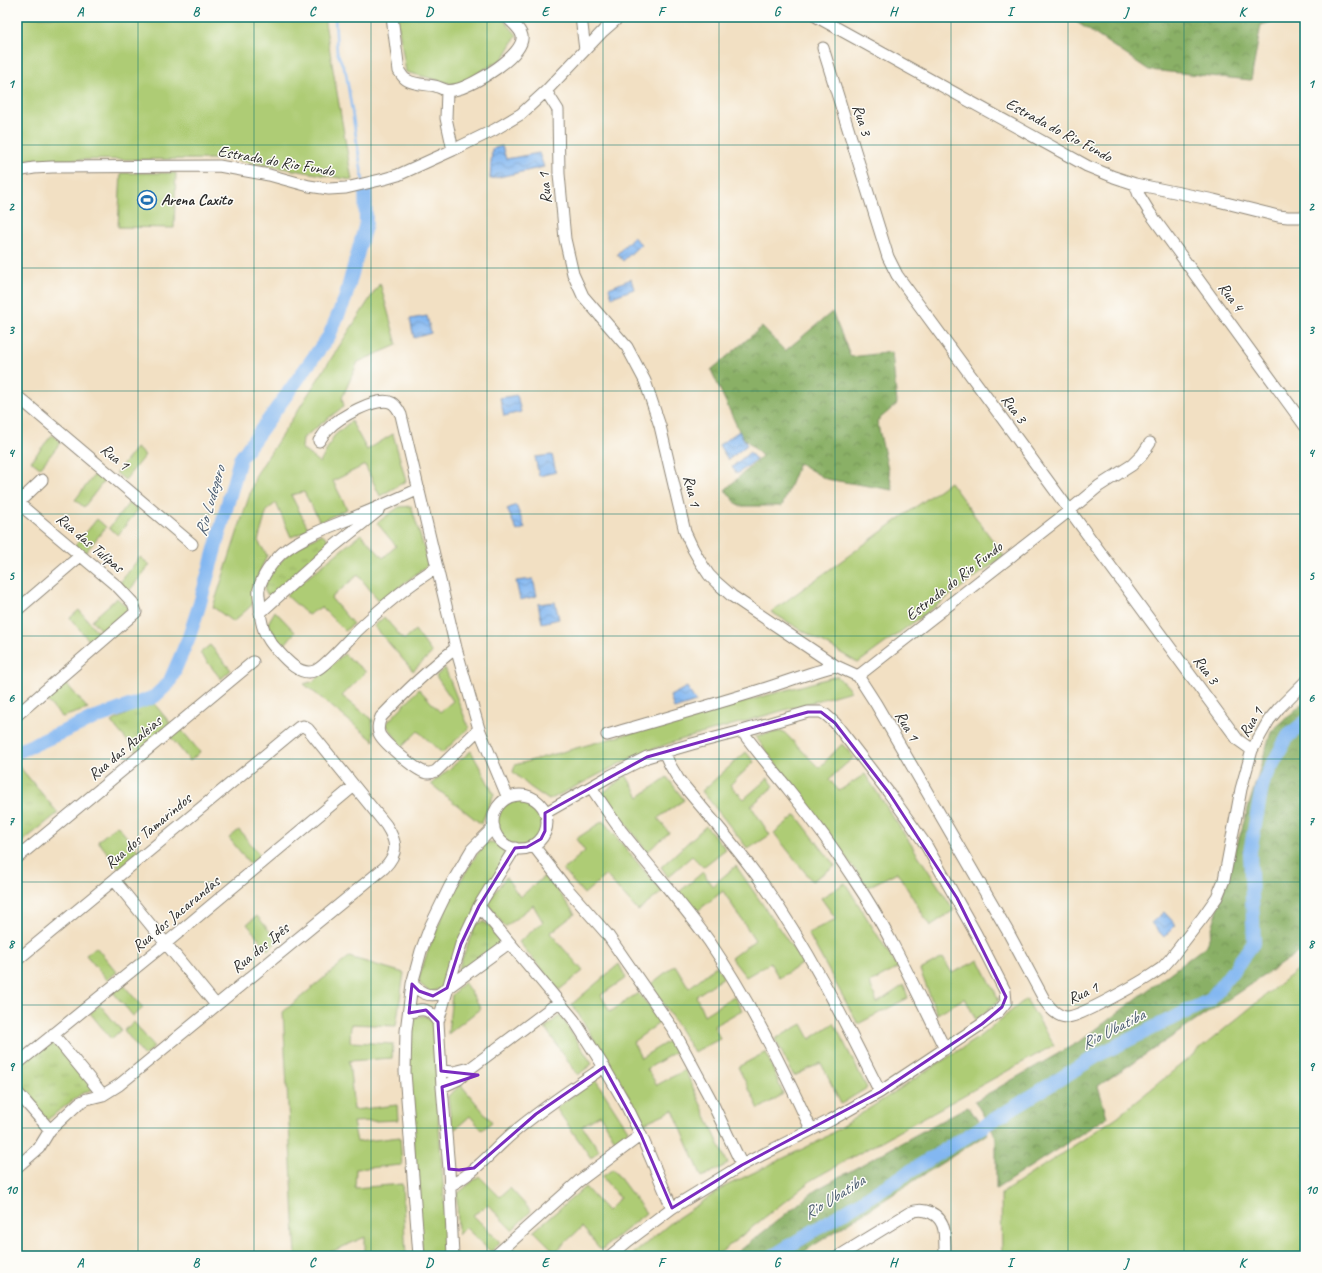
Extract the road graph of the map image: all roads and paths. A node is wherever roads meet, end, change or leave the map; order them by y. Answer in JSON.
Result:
{"nodes":[{"id":1,"x":392,"y":17,"type":"edge"},
{"id":2,"x":507,"y":17,"type":"edge"},
{"id":3,"x":581,"y":17,"type":"edge"},
{"id":4,"x":619,"y":17,"type":"edge"},
{"id":5,"x":817,"y":17,"type":"edge"},
{"id":6,"x":823,"y":48,"type":"dead end"},
{"id":7,"x":586,"y":50,"type":"junction"},
{"id":8,"x":447,"y":91,"type":"junction"},
{"id":9,"x":546,"y":91,"type":"junction"},
{"id":10,"x":453,"y":150,"type":"junction"},
{"id":11,"x":17,"y":171,"type":"edge"},
{"id":12,"x":1135,"y":184,"type":"junction"},
{"id":13,"x":1305,"y":216,"type":"edge"},
{"id":14,"x":17,"y":396,"type":"edge"},
{"id":15,"x":1305,"y":426,"type":"edge"},
{"id":16,"x":319,"y":441,"type":"dead end"},
{"id":17,"x":1150,"y":443,"type":"dead end"},
{"id":18,"x":42,"y":480,"type":"dead end"},
{"id":19,"x":418,"y":489,"type":"junction"},
{"id":20,"x":18,"y":503,"type":"edge"},
{"id":21,"x":388,"y":503,"type":"junction"},
{"id":22,"x":1069,"y":511,"type":"junction"},
{"id":23,"x":324,"y":529,"type":"junction"},
{"id":24,"x":192,"y":544,"type":"dead end"},
{"id":25,"x":333,"y":547,"type":"junction"},
{"id":26,"x":80,"y":556,"type":"junction"},
{"id":27,"x":436,"y":568,"type":"junction"},
{"id":28,"x":259,"y":589,"type":"junction"},
{"id":29,"x":274,"y":600,"type":"junction"},
{"id":30,"x":17,"y":610,"type":"edge"},
{"id":31,"x":260,"y":613,"type":"junction"},
{"id":32,"x":456,"y":648,"type":"junction"},
{"id":33,"x":253,"y":662,"type":"dead end"},
{"id":34,"x":836,"y":666,"type":"junction"},
{"id":35,"x":858,"y":676,"type":"junction"},
{"id":36,"x":1305,"y":682,"type":"edge"},
{"id":37,"x":17,"y":715,"type":"edge"},
{"id":38,"x":299,"y":727,"type":"joint"},
{"id":39,"x":478,"y":729,"type":"junction"},
{"id":40,"x":742,"y":731,"type":"junction"},
{"id":41,"x":607,"y":735,"type":"dead end"},
{"id":42,"x":1252,"y":750,"type":"junction"},
{"id":43,"x":664,"y":752,"type":"junction"},
{"id":44,"x":354,"y":786,"type":"junction"},
{"id":45,"x":591,"y":787,"type":"junction"},
{"id":46,"x":508,"y":798,"type":"junction"},
{"id":47,"x":545,"y":813,"type":"junction"},
{"id":48,"x":494,"y":827,"type":"junction"},
{"id":49,"x":533,"y":845,"type":"junction"},
{"id":50,"x":515,"y":848,"type":"junction"},
{"id":51,"x":17,"y":858,"type":"edge"},
{"id":52,"x":114,"y":880,"type":"junction"},
{"id":53,"x":479,"y":906,"type":"junction"},
{"id":54,"x":510,"y":942,"type":"junction"},
{"id":55,"x":165,"y":944,"type":"junction"},
{"id":56,"x":17,"y":960,"type":"edge"},
{"id":57,"x":412,"y":984,"type":"junction"},
{"id":58,"x":448,"y":988,"type":"junction"},
{"id":59,"x":558,"y":1002,"type":"junction"},
{"id":60,"x":216,"y":1005,"type":"junction"},
{"id":61,"x":409,"y":1013,"type":"junction"},
{"id":62,"x":438,"y":1022,"type":"junction"},
{"id":63,"x":53,"y":1034,"type":"junction"},
{"id":64,"x":945,"y":1049,"type":"junction"},
{"id":65,"x":17,"y":1064,"type":"edge"},
{"id":66,"x":604,"y":1066,"type":"junction"},
{"id":67,"x":472,"y":1068,"type":"junction"},
{"id":68,"x":441,"y":1071,"type":"junction"},
{"id":69,"x":442,"y":1087,"type":"junction"},
{"id":70,"x":17,"y":1092,"type":"edge"},
{"id":71,"x":880,"y":1092,"type":"junction"},
{"id":72,"x":103,"y":1095,"type":"junction"},
{"id":73,"x":50,"y":1130,"type":"junction"},
{"id":74,"x":811,"y":1130,"type":"junction"},
{"id":75,"x":641,"y":1134,"type":"junction"},
{"id":76,"x":742,"y":1165,"type":"junction"},
{"id":77,"x":17,"y":1167,"type":"edge"},
{"id":78,"x":474,"y":1168,"type":"junction"},
{"id":79,"x":449,"y":1169,"type":"junction"},
{"id":80,"x":449,"y":1186,"type":"junction"},
{"id":81,"x":672,"y":1208,"type":"junction"},
{"id":82,"x":418,"y":1256,"type":"edge"},
{"id":83,"x":453,"y":1256,"type":"edge"},
{"id":84,"x":495,"y":1256,"type":"edge"},
{"id":85,"x":610,"y":1256,"type":"edge"},
{"id":86,"x":839,"y":1256,"type":"edge"},
{"id":87,"x":945,"y":1256,"type":"edge"}],
"edges":[{"from":1,"to":8,"type":"street"},
{"from":2,"to":8,"type":"street"},
{"from":3,"to":7,"type":"street"},
{"from":4,"to":7,"type":"street","name":"Estrada do Rio Fundo"},
{"from":5,"to":12,"type":"street","name":"Estrada do Rio Fundo"},
{"from":6,"to":22,"type":"street","name":"Rua 3"},
{"from":7,"to":9,"type":"street","name":"Estrada do Rio Fundo"},
{"from":8,"to":10,"type":"street"},
{"from":9,"to":10,"type":"street","name":"Estrada do Rio Fundo"},
{"from":9,"to":34,"type":"street","name":"Rua 1"},
{"from":10,"to":11,"type":"street","name":"Estrada do Rio Fundo"},
{"from":12,"to":13,"type":"street","name":"Estrada do Rio Fundo"},
{"from":12,"to":15,"type":"street","name":"Rua 4"},
{"from":14,"to":24,"type":"street","name":"Rua 1"},
{"from":16,"to":19,"type":"street"},
{"from":17,"to":22,"type":"street","name":"Estrada do Rio Fundo"},
{"from":18,"to":20,"type":"street"},
{"from":19,"to":21,"type":"street"},
{"from":19,"to":27,"type":"street"},
{"from":20,"to":26,"type":"street","name":"Rua das Tulípas"},
{"from":21,"to":23,"type":"street"},
{"from":21,"to":25,"type":"street"},
{"from":22,"to":35,"type":"street","name":"Estrada do Rio Fundo"},
{"from":22,"to":42,"type":"street","name":"Rua 3"},
{"from":23,"to":25,"type":"street"},
{"from":23,"to":28,"type":"street"},
{"from":25,"to":29,"type":"street"},
{"from":26,"to":30,"type":"street"},
{"from":26,"to":37,"type":"street","name":"Rua das Tulípas"},
{"from":27,"to":31,"type":"street"},
{"from":27,"to":32,"type":"street"},
{"from":28,"to":29,"type":"street"},
{"from":28,"to":31,"type":"street"},
{"from":29,"to":31,"type":"street"},
{"from":32,"to":39,"type":"street"},
{"from":32,"to":39,"type":"street"},
{"from":33,"to":51,"type":"street","name":"Rua das Azaleias"},
{"from":34,"to":35,"type":"street","name":"Rua 1"},
{"from":34,"to":41,"type":"street"},
{"from":35,"to":42,"type":"street","name":"Rua 1"},
{"from":36,"to":42,"type":"street","name":"Rua 1"},
{"from":38,"to":44,"type":"street","name":"Rua dos Ipês"},
{"from":38,"to":52,"type":"street","name":"Rua dos Tamarindos"},
{"from":39,"to":46,"type":"street"},
{"from":40,"to":43,"type":"street"},
{"from":40,"to":64,"type":"street"},
{"from":40,"to":64,"type":"street"},
{"from":43,"to":45,"type":"street"},
{"from":43,"to":71,"type":"street"},
{"from":44,"to":55,"type":"street","name":"Rua dos Jacarandas"},
{"from":44,"to":60,"type":"street","name":"Rua dos Ipês"},
{"from":45,"to":47,"type":"street"},
{"from":45,"to":74,"type":"street"},
{"from":46,"to":47,"type":"street"},
{"from":46,"to":48,"type":"street"},
{"from":47,"to":49,"type":"street"},
{"from":48,"to":50,"type":"street"},
{"from":48,"to":57,"type":"street"},
{"from":49,"to":50,"type":"street"},
{"from":49,"to":76,"type":"street"},
{"from":50,"to":53,"type":"street"},
{"from":52,"to":55,"type":"street"},
{"from":52,"to":56,"type":"street","name":"Rua dos Tamarindos"},
{"from":53,"to":54,"type":"street"},
{"from":53,"to":58,"type":"street"},
{"from":54,"to":58,"type":"street"},
{"from":54,"to":59,"type":"street"},
{"from":55,"to":60,"type":"street"},
{"from":55,"to":63,"type":"street","name":"Rua dos Jacarandas"},
{"from":57,"to":58,"type":"street"},
{"from":57,"to":61,"type":"street"},
{"from":58,"to":62,"type":"street"},
{"from":59,"to":66,"type":"street"},
{"from":59,"to":67,"type":"street"},
{"from":60,"to":72,"type":"street","name":"Rua dos Ipês"},
{"from":61,"to":62,"type":"street"},
{"from":61,"to":82,"type":"street"},
{"from":62,"to":68,"type":"street"},
{"from":63,"to":65,"type":"street","name":"Rua dos Jacarandas"},
{"from":63,"to":72,"type":"street"},
{"from":64,"to":71,"type":"street"},
{"from":66,"to":75,"type":"street"},
{"from":66,"to":78,"type":"street"},
{"from":67,"to":68,"type":"street"},
{"from":67,"to":69,"type":"street"},
{"from":68,"to":69,"type":"street"},
{"from":69,"to":79,"type":"street"},
{"from":70,"to":73,"type":"street"},
{"from":71,"to":74,"type":"street"},
{"from":72,"to":73,"type":"street","name":"Rua dos Ipês"},
{"from":73,"to":77,"type":"street","name":"Rua dos Ipês"},
{"from":74,"to":76,"type":"street"},
{"from":75,"to":81,"type":"street"},
{"from":75,"to":84,"type":"street"},
{"from":76,"to":81,"type":"street"},
{"from":78,"to":79,"type":"street"},
{"from":78,"to":80,"type":"street"},
{"from":79,"to":80,"type":"street"},
{"from":80,"to":83,"type":"street"},
{"from":81,"to":85,"type":"street"},
{"from":86,"to":87,"type":"street"}]}
